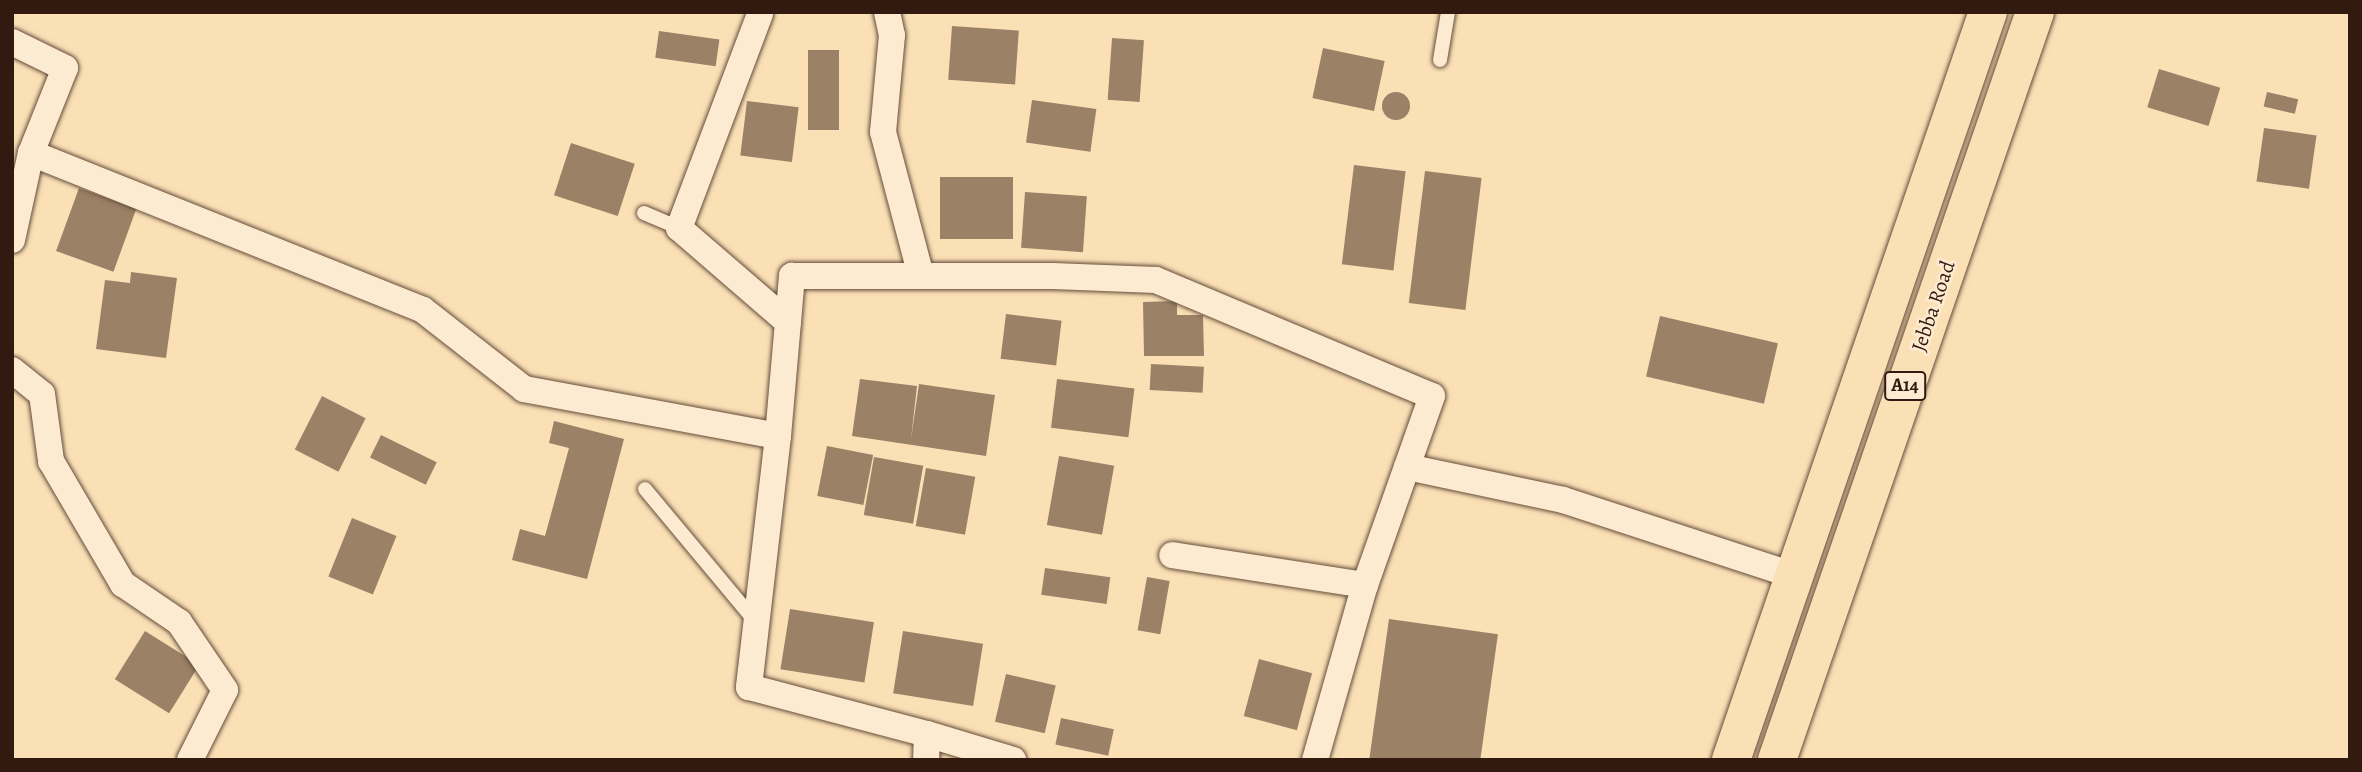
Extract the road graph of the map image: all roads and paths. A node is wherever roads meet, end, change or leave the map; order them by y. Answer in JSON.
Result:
{"nodes":[{"id":1,"x":887,"y":12,"type":"edge"},
{"id":2,"x":1448,"y":12,"type":"edge"},
{"id":3,"x":1988,"y":12,"type":"edge"},
{"id":4,"x":2035,"y":12,"type":"edge"},
{"id":5,"x":760,"y":13,"type":"edge"},
{"id":6,"x":12,"y":42,"type":"edge"},
{"id":7,"x":1440,"y":60,"type":"dead end"},
{"id":8,"x":32,"y":153,"type":"junction"},
{"id":9,"x":644,"y":213,"type":"dead end"},
{"id":10,"x":679,"y":228,"type":"junction"},
{"id":11,"x":12,"y":240,"type":"edge"},
{"id":12,"x":921,"y":276,"type":"junction"},
{"id":13,"x":788,"y":321,"type":"junction"},
{"id":14,"x":12,"y":370,"type":"edge"},
{"id":15,"x":778,"y":436,"type":"junction"},
{"id":16,"x":1407,"y":467,"type":"junction"},
{"id":17,"x":645,"y":489,"type":"dead end"},
{"id":18,"x":1172,"y":555,"type":"dead end"},
{"id":19,"x":1796,"y":576,"type":"junction"},
{"id":20,"x":1365,"y":585,"type":"junction"},
{"id":21,"x":757,"y":622,"type":"junction"},
{"id":22,"x":926,"y":747,"type":"edge"},
{"id":23,"x":190,"y":760,"type":"edge"},
{"id":24,"x":1013,"y":760,"type":"edge"},
{"id":25,"x":1315,"y":760,"type":"edge"},
{"id":26,"x":1731,"y":760,"type":"edge"},
{"id":27,"x":1777,"y":760,"type":"edge"}],
"edges":[{"from":1,"to":12,"type":"street"},
{"from":2,"to":7,"type":"lane"},
{"from":3,"to":19,"type":"highway"},
{"from":4,"to":27,"type":"highway","name":"Jebba Road","number":"A14"},
{"from":5,"to":10,"type":"street"},
{"from":6,"to":8,"type":"street"},
{"from":8,"to":11,"type":"street"},
{"from":8,"to":15,"type":"street"},
{"from":9,"to":10,"type":"lane"},
{"from":10,"to":13,"type":"street"},
{"from":12,"to":13,"type":"street"},
{"from":12,"to":16,"type":"street"},
{"from":13,"to":15,"type":"street"},
{"from":14,"to":23,"type":"street"},
{"from":15,"to":21,"type":"street"},
{"from":16,"to":19,"type":"street"},
{"from":16,"to":20,"type":"street"},
{"from":17,"to":21,"type":"lane"},
{"from":18,"to":20,"type":"street"},
{"from":19,"to":26,"type":"highway"},
{"from":20,"to":25,"type":"street"},
{"from":21,"to":22,"type":"street"},
{"from":22,"to":24,"type":"street"}]}
